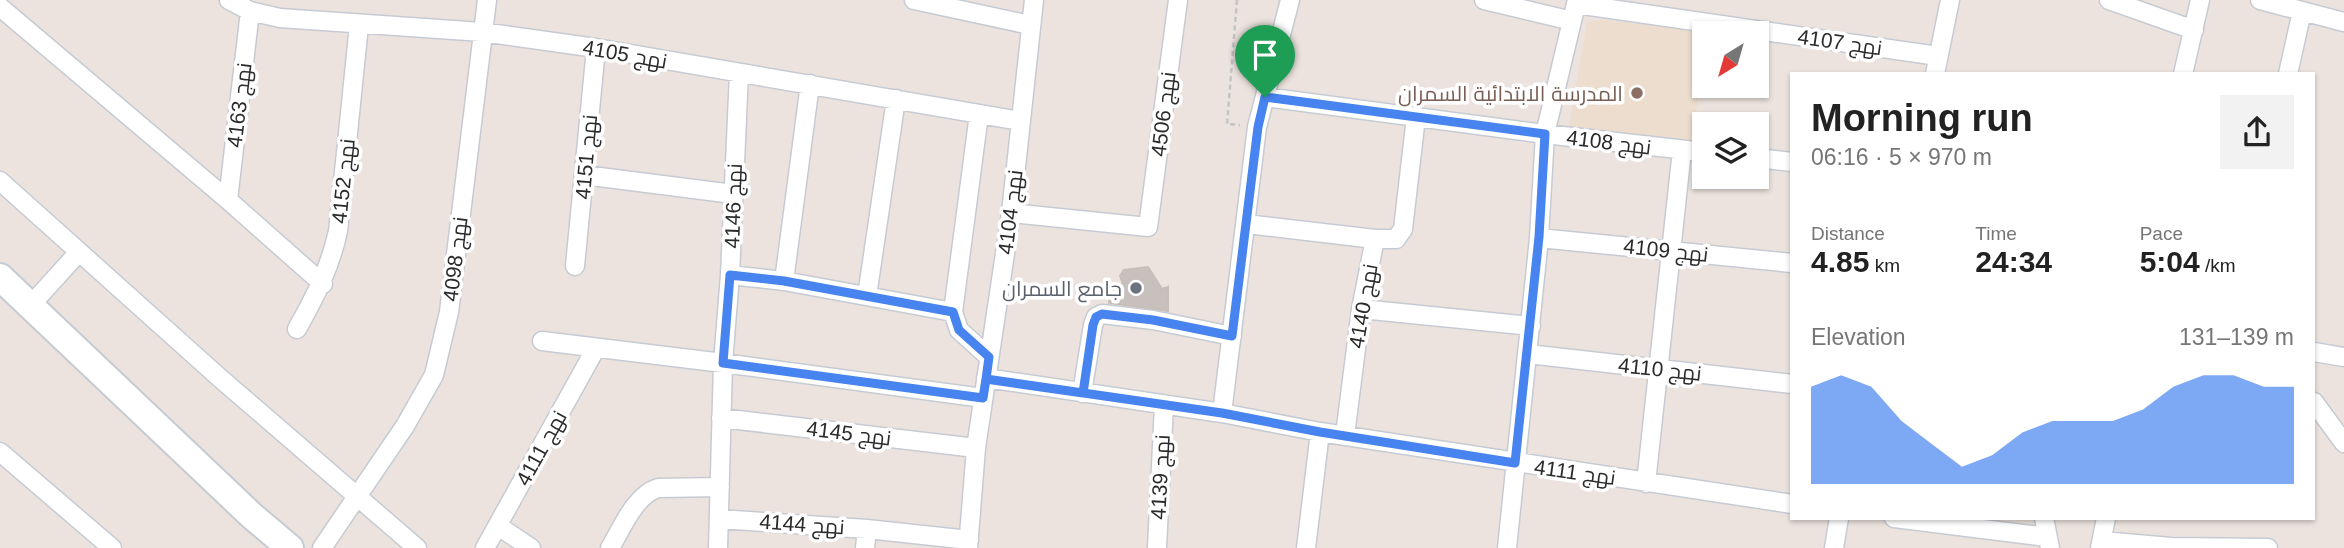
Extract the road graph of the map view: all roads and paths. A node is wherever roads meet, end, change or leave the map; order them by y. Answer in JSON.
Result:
{"nodes":[{"id":1,"x":229,"y":0,"type":"edge"},
{"id":2,"x":487,"y":0,"type":"edge"},
{"id":3,"x":914,"y":0,"type":"edge"},
{"id":4,"x":1034,"y":0,"type":"edge"},
{"id":5,"x":1178,"y":0,"type":"edge"},
{"id":6,"x":1237,"y":0,"type":"edge"},
{"id":7,"x":1290,"y":0,"type":"edge"},
{"id":8,"x":1484,"y":0,"type":"edge"},
{"id":9,"x":1950,"y":0,"type":"edge"},
{"id":10,"x":2109,"y":0,"type":"edge"},
{"id":11,"x":2200,"y":0,"type":"edge"},
{"id":12,"x":2260,"y":0,"type":"edge"},
{"id":13,"x":935,"y":2,"type":"edge"},
{"id":14,"x":0,"y":7,"type":"edge"},
{"id":15,"x":1575,"y":8,"type":"edge"},
{"id":16,"x":250,"y":10,"type":"junction"},
{"id":17,"x":2302,"y":11,"type":"junction"},
{"id":18,"x":2344,"y":22,"type":"edge"},
{"id":19,"x":359,"y":25,"type":"junction"},
{"id":20,"x":1030,"y":25,"type":"junction"},
{"id":21,"x":2194,"y":30,"type":"junction"},
{"id":22,"x":482,"y":32,"type":"junction"},
{"id":23,"x":596,"y":48,"type":"junction"},
{"id":24,"x":1937,"y":65,"type":"edge"},
{"id":25,"x":2184,"y":72,"type":"edge"},
{"id":26,"x":2288,"y":72,"type":"edge"},
{"id":27,"x":739,"y":73,"type":"junction"},
{"id":28,"x":810,"y":84,"type":"junction"},
{"id":29,"x":1265,"y":97,"type":"junction"},
{"id":30,"x":896,"y":99,"type":"junction"},
{"id":31,"x":979,"y":114,"type":"junction"},
{"id":32,"x":1416,"y":117,"type":"junction"},
{"id":33,"x":1020,"y":121,"type":"junction"},
{"id":34,"x":1258,"y":127,"type":"junction"},
{"id":35,"x":1545,"y":134,"type":"junction"},
{"id":36,"x":1682,"y":150,"type":"junction"},
{"id":37,"x":1692,"y":151,"type":"edge"},
{"id":38,"x":1769,"y":159,"type":"edge"},
{"id":39,"x":1790,"y":162,"type":"edge"},
{"id":40,"x":584,"y":175,"type":"junction"},
{"id":41,"x":0,"y":181,"type":"edge"},
{"id":42,"x":733,"y":194,"type":"junction"},
{"id":43,"x":228,"y":200,"type":"junction"},
{"id":44,"x":1011,"y":213,"type":"junction"},
{"id":45,"x":1246,"y":224,"type":"junction"},
{"id":46,"x":1539,"y":237,"type":"junction"},
{"id":47,"x":1375,"y":239,"type":"junction"},
{"id":48,"x":1671,"y":250,"type":"junction"},
{"id":49,"x":79,"y":252,"type":"junction"},
{"id":50,"x":1790,"y":263,"type":"edge"},
{"id":51,"x":576,"y":266,"type":"dead end"},
{"id":52,"x":730,"y":275,"type":"junction"},
{"id":53,"x":0,"y":277,"type":"edge"},
{"id":54,"x":784,"y":281,"type":"junction"},
{"id":55,"x":323,"y":284,"type":"junction"},
{"id":56,"x":867,"y":296,"type":"junction"},
{"id":57,"x":30,"y":306,"type":"junction"},
{"id":58,"x":1361,"y":309,"type":"junction"},
{"id":59,"x":953,"y":312,"type":"junction"},
{"id":60,"x":1531,"y":326,"type":"junction"},
{"id":61,"x":297,"y":329,"type":"dead end"},
{"id":62,"x":1232,"y":336,"type":"junction"},
{"id":63,"x":542,"y":341,"type":"dead end"},
{"id":64,"x":596,"y":348,"type":"junction"},
{"id":65,"x":2315,"y":352,"type":"edge"},
{"id":66,"x":1528,"y":354,"type":"junction"},
{"id":67,"x":989,"y":357,"type":"junction"},
{"id":68,"x":2344,"y":357,"type":"edge"},
{"id":69,"x":723,"y":363,"type":"junction"},
{"id":70,"x":1659,"y":369,"type":"junction"},
{"id":71,"x":986,"y":379,"type":"junction"},
{"id":72,"x":1790,"y":384,"type":"edge"},
{"id":73,"x":1083,"y":393,"type":"junction"},
{"id":74,"x":983,"y":398,"type":"junction"},
{"id":75,"x":2315,"y":403,"type":"edge"},
{"id":76,"x":1164,"y":405,"type":"junction"},
{"id":77,"x":1222,"y":413,"type":"junction"},
{"id":78,"x":721,"y":418,"type":"junction"},
{"id":79,"x":1320,"y":432,"type":"junction"},
{"id":80,"x":1345,"y":435,"type":"junction"},
{"id":81,"x":2344,"y":443,"type":"edge"},
{"id":82,"x":976,"y":448,"type":"junction"},
{"id":83,"x":0,"y":452,"type":"edge"},
{"id":84,"x":1515,"y":463,"type":"junction"},
{"id":85,"x":1646,"y":483,"type":"junction"},
{"id":86,"x":720,"y":486,"type":"junction"},
{"id":87,"x":359,"y":496,"type":"junction"},
{"id":88,"x":1790,"y":504,"type":"edge"},
{"id":89,"x":719,"y":519,"type":"junction"},
{"id":90,"x":1839,"y":520,"type":"edge"},
{"id":91,"x":1907,"y":520,"type":"edge"},
{"id":92,"x":2044,"y":520,"type":"edge"},
{"id":93,"x":2106,"y":520,"type":"edge"},
{"id":94,"x":498,"y":526,"type":"junction"},
{"id":95,"x":867,"y":529,"type":"junction"},
{"id":96,"x":2049,"y":542,"type":"edge"},
{"id":97,"x":968,"y":544,"type":"edge"},
{"id":98,"x":2101,"y":545,"type":"edge"},
{"id":99,"x":112,"y":548,"type":"edge"},
{"id":100,"x":290,"y":548,"type":"edge"},
{"id":101,"x":322,"y":548,"type":"edge"},
{"id":102,"x":417,"y":548,"type":"edge"},
{"id":103,"x":485,"y":548,"type":"edge"},
{"id":104,"x":531,"y":548,"type":"edge"},
{"id":105,"x":610,"y":548,"type":"edge"},
{"id":106,"x":718,"y":548,"type":"edge"},
{"id":107,"x":865,"y":548,"type":"edge"},
{"id":108,"x":1157,"y":548,"type":"edge"},
{"id":109,"x":1306,"y":548,"type":"edge"},
{"id":110,"x":1507,"y":548,"type":"edge"},
{"id":111,"x":1834,"y":548,"type":"edge"},
{"id":112,"x":2268,"y":548,"type":"edge"}],
"edges":[{"from":1,"to":16,"type":"street","name":"نهج 4105"},
{"from":2,"to":22,"type":"street","name":"نهج 4098"},
{"from":3,"to":13,"type":"street"},
{"from":4,"to":20,"type":"street","name":"نهج 4104"},
{"from":5,"to":44,"type":"street","name":"نهج 4506"},
{"from":6,"to":34,"type":"path"},
{"from":7,"to":29,"type":"street"},
{"from":8,"to":15,"type":"street","name":"نهج 4107"},
{"from":9,"to":24,"type":"street"},
{"from":10,"to":21,"type":"street"},
{"from":11,"to":21,"type":"street"},
{"from":12,"to":17,"type":"street"},
{"from":13,"to":20,"type":"street"},
{"from":14,"to":43,"type":"street"},
{"from":15,"to":24,"type":"street","name":"نهج 4107"},
{"from":15,"to":35,"type":"street"},
{"from":16,"to":19,"type":"street","name":"نهج 4105"},
{"from":16,"to":43,"type":"street","name":"نهج 4163"},
{"from":17,"to":18,"type":"street"},
{"from":17,"to":26,"type":"street"},
{"from":19,"to":22,"type":"street","name":"نهج 4105"},
{"from":19,"to":55,"type":"street","name":"نهج 4152"},
{"from":20,"to":33,"type":"street","name":"نهج 4104"},
{"from":21,"to":25,"type":"street"},
{"from":22,"to":23,"type":"street","name":"نهج 4105"},
{"from":22,"to":87,"type":"street","name":"نهج 4098"},
{"from":23,"to":27,"type":"street","name":"نهج 4105"},
{"from":23,"to":40,"type":"street","name":"نهج 4151"},
{"from":27,"to":28,"type":"street","name":"نهج 4105"},
{"from":27,"to":42,"type":"street","name":"نهج 4146"},
{"from":28,"to":30,"type":"street","name":"نهج 4105"},
{"from":28,"to":54,"type":"street"},
{"from":29,"to":32,"type":"street","name":"نهج 4108"},
{"from":29,"to":34,"type":"street"},
{"from":30,"to":31,"type":"street","name":"نهج 4105"},
{"from":30,"to":56,"type":"street"},
{"from":31,"to":33,"type":"street","name":"نهج 4105"},
{"from":31,"to":59,"type":"street"},
{"from":32,"to":35,"type":"street","name":"نهج 4108"},
{"from":32,"to":47,"type":"street","name":"نهج 4140"},
{"from":33,"to":44,"type":"street","name":"نهج 4104"},
{"from":34,"to":45,"type":"street"},
{"from":35,"to":36,"type":"street","name":"نهج 4108"},
{"from":35,"to":46,"type":"street"},
{"from":36,"to":37,"type":"street","name":"نهج 4108"},
{"from":36,"to":48,"type":"street"},
{"from":38,"to":39,"type":"street"},
{"from":40,"to":42,"type":"street"},
{"from":40,"to":51,"type":"street","name":"نهج 4151"},
{"from":41,"to":49,"type":"street"},
{"from":42,"to":52,"type":"street","name":"نهج 4146"},
{"from":43,"to":55,"type":"street"},
{"from":44,"to":67,"type":"street","name":"نهج 4104"},
{"from":45,"to":47,"type":"street"},
{"from":45,"to":62,"type":"street"},
{"from":46,"to":48,"type":"street","name":"نهج 4109"},
{"from":46,"to":60,"type":"street"},
{"from":47,"to":58,"type":"street","name":"نهج 4140"},
{"from":48,"to":50,"type":"street","name":"نهج 4109"},
{"from":48,"to":70,"type":"street"},
{"from":49,"to":57,"type":"street"},
{"from":49,"to":87,"type":"street"},
{"from":52,"to":54,"type":"street"},
{"from":52,"to":69,"type":"street","name":"نهج 4146"},
{"from":53,"to":57,"type":"street"},
{"from":54,"to":56,"type":"street"},
{"from":55,"to":61,"type":"street","name":"نهج 4152"},
{"from":56,"to":59,"type":"street"},
{"from":57,"to":100,"type":"street"},
{"from":58,"to":60,"type":"street"},
{"from":58,"to":80,"type":"street","name":"نهج 4140"},
{"from":59,"to":67,"type":"street"},
{"from":60,"to":66,"type":"street"},
{"from":62,"to":73,"type":"street"},
{"from":62,"to":77,"type":"street"},
{"from":63,"to":64,"type":"street"},
{"from":64,"to":69,"type":"street"},
{"from":64,"to":94,"type":"street","name":"نهج 4111"},
{"from":65,"to":68,"type":"street"},
{"from":66,"to":70,"type":"street","name":"نهج 4110"},
{"from":66,"to":84,"type":"street"},
{"from":67,"to":71,"type":"street","name":"نهج 4104"},
{"from":69,"to":74,"type":"street"},
{"from":69,"to":78,"type":"street","name":"نهج 4146"},
{"from":70,"to":72,"type":"street","name":"نهج 4110"},
{"from":70,"to":85,"type":"street"},
{"from":71,"to":73,"type":"street","name":"نهج 4111"},
{"from":71,"to":74,"type":"street","name":"نهج 4104"},
{"from":73,"to":76,"type":"street","name":"نهج 4111"},
{"from":74,"to":82,"type":"street","name":"نهج 4104"},
{"from":75,"to":81,"type":"street"},
{"from":76,"to":77,"type":"street","name":"نهج 4111"},
{"from":76,"to":108,"type":"street","name":"نهج 4139"},
{"from":77,"to":79,"type":"street","name":"نهج 4111"},
{"from":78,"to":82,"type":"street","name":"نهج 4145"},
{"from":78,"to":86,"type":"street","name":"نهج 4146"},
{"from":79,"to":80,"type":"street","name":"نهج 4111"},
{"from":79,"to":109,"type":"street"},
{"from":80,"to":84,"type":"street","name":"نهج 4111"},
{"from":82,"to":97,"type":"street","name":"نهج 4104"},
{"from":83,"to":99,"type":"street"},
{"from":84,"to":85,"type":"street","name":"نهج 4111"},
{"from":84,"to":110,"type":"street"},
{"from":85,"to":88,"type":"street","name":"نهج 4111"},
{"from":86,"to":89,"type":"street","name":"نهج 4146"},
{"from":86,"to":105,"type":"street"},
{"from":87,"to":101,"type":"street","name":"نهج 4098"},
{"from":87,"to":102,"type":"street"},
{"from":89,"to":95,"type":"street","name":"نهج 4144"},
{"from":89,"to":106,"type":"street","name":"نهج 4146"},
{"from":90,"to":111,"type":"street"},
{"from":91,"to":96,"type":"street"},
{"from":92,"to":96,"type":"street"},
{"from":93,"to":98,"type":"street"},
{"from":94,"to":103,"type":"street","name":"نهج 4111"},
{"from":94,"to":104,"type":"street"},
{"from":95,"to":97,"type":"street","name":"نهج 4144"},
{"from":95,"to":107,"type":"street"},
{"from":98,"to":112,"type":"street"}]}
